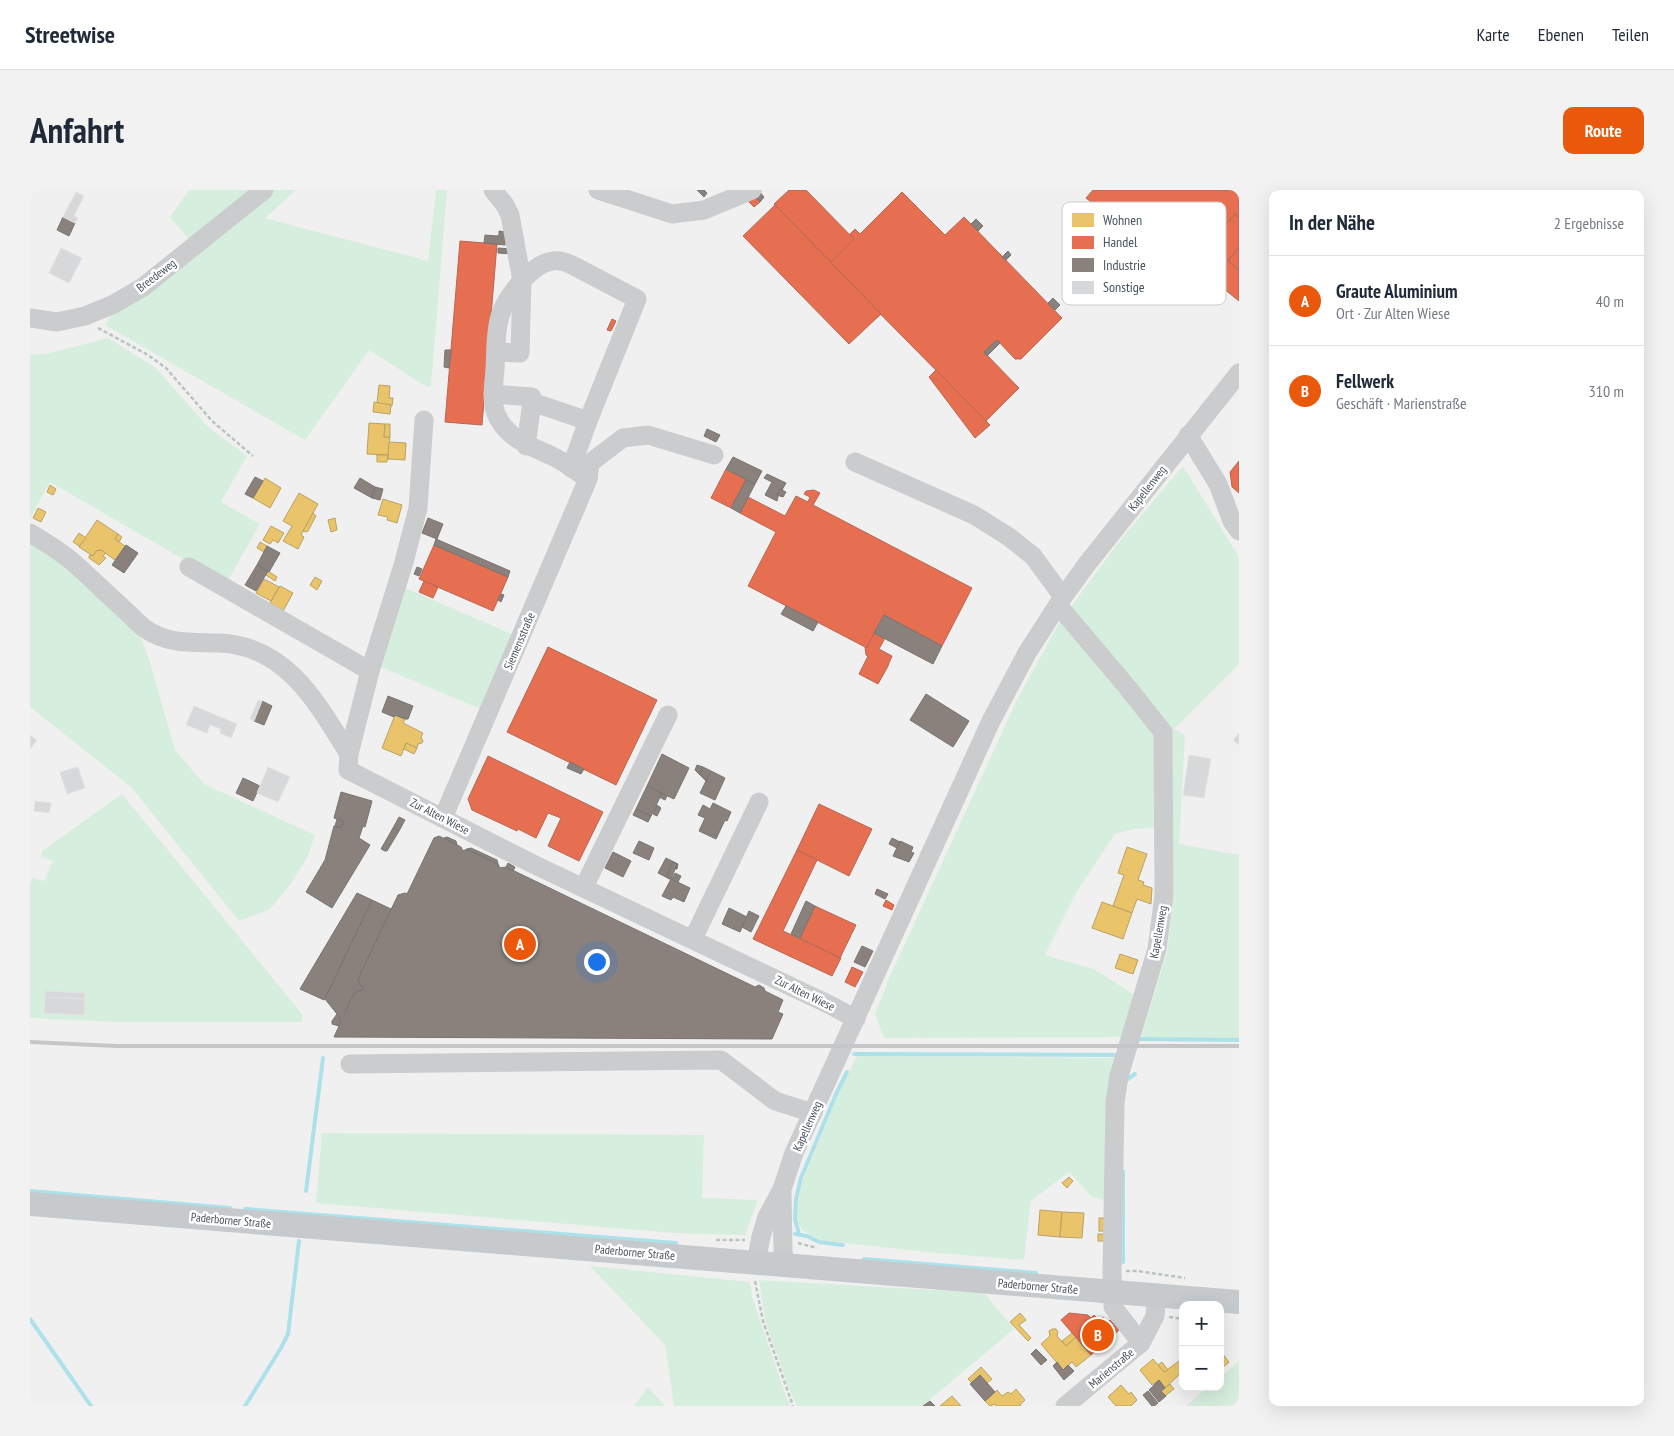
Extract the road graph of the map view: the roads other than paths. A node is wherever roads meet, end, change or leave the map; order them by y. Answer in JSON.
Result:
{"nodes":[{"id":1,"x":264,"y":190,"type":"edge"},
{"id":2,"x":492,"y":190,"type":"edge"},
{"id":3,"x":598,"y":190,"type":"edge"},
{"id":4,"x":752,"y":190,"type":"edge"},
{"id":5,"x":522,"y":281,"type":"junction"},
{"id":6,"x":30,"y":318,"type":"edge"},
{"id":7,"x":1239,"y":372,"type":"edge"},
{"id":8,"x":493,"y":394,"type":"junction"},
{"id":9,"x":532,"y":402,"type":"junction"},
{"id":10,"x":424,"y":420,"type":"dead end"},
{"id":11,"x":588,"y":421,"type":"junction"},
{"id":12,"x":1188,"y":436,"type":"junction"},
{"id":13,"x":526,"y":446,"type":"junction"},
{"id":14,"x":714,"y":455,"type":"dead end"},
{"id":15,"x":855,"y":462,"type":"dead end"},
{"id":16,"x":571,"y":468,"type":"junction"},
{"id":17,"x":589,"y":470,"type":"junction"},
{"id":18,"x":1237,"y":525,"type":"edge"},
{"id":19,"x":30,"y":533,"type":"edge"},
{"id":20,"x":189,"y":567,"type":"dead end"},
{"id":21,"x":1061,"y":601,"type":"junction"},
{"id":22,"x":370,"y":671,"type":"junction"},
{"id":23,"x":668,"y":715,"type":"dead end"},
{"id":24,"x":349,"y":754,"type":"junction"},
{"id":25,"x":759,"y":802,"type":"dead end"},
{"id":26,"x":443,"y":818,"type":"junction"},
{"id":27,"x":584,"y":887,"type":"junction"},
{"id":28,"x":693,"y":939,"type":"junction"},
{"id":29,"x":856,"y":1020,"type":"junction"},
{"id":30,"x":350,"y":1064,"type":"dead end"},
{"id":31,"x":813,"y":1113,"type":"junction"},
{"id":32,"x":782,"y":1190,"type":"junction"},
{"id":33,"x":30,"y":1204,"type":"edge"},
{"id":34,"x":756,"y":1262,"type":"junction"},
{"id":35,"x":786,"y":1265,"type":"junction"},
{"id":36,"x":1112,"y":1281,"type":"junction"},
{"id":37,"x":1156,"y":1295,"type":"junction"},
{"id":38,"x":1239,"y":1302,"type":"edge"},
{"id":39,"x":1141,"y":1342,"type":"junction"},
{"id":40,"x":1065,"y":1406,"type":"edge"}],
"edges":[{"from":1,"to":6,"type":"street","name":"Breedeweg"},
{"from":2,"to":5,"type":"street"},
{"from":3,"to":4,"type":"street"},
{"from":5,"to":8,"type":"street"},
{"from":5,"to":11,"type":"street"},
{"from":7,"to":12,"type":"street","name":"Kapellenweg"},
{"from":8,"to":9,"type":"street"},
{"from":8,"to":13,"type":"street"},
{"from":9,"to":11,"type":"street"},
{"from":9,"to":13,"type":"street"},
{"from":10,"to":22,"type":"street"},
{"from":11,"to":16,"type":"street"},
{"from":12,"to":18,"type":"street"},
{"from":12,"to":21,"type":"street","name":"Kapellenweg"},
{"from":13,"to":16,"type":"street"},
{"from":14,"to":17,"type":"street"},
{"from":15,"to":21,"type":"street"},
{"from":16,"to":17,"type":"street"},
{"from":17,"to":26,"type":"street","name":"Siemensstraße"},
{"from":19,"to":24,"type":"street"},
{"from":20,"to":22,"type":"street"},
{"from":21,"to":29,"type":"street","name":"Kapellenweg"},
{"from":21,"to":36,"type":"street","name":"Kapellenweg"},
{"from":22,"to":24,"type":"street"},
{"from":23,"to":27,"type":"street"},
{"from":24,"to":26,"type":"street","name":"Zur Alten Wiese"},
{"from":25,"to":28,"type":"street"},
{"from":26,"to":27,"type":"street","name":"Zur Alten Wiese"},
{"from":27,"to":28,"type":"street","name":"Zur Alten Wiese"},
{"from":28,"to":29,"type":"street","name":"Zur Alten Wiese"},
{"from":29,"to":31,"type":"street","name":"Kapellenweg"},
{"from":30,"to":31,"type":"street"},
{"from":31,"to":32,"type":"street","name":"Kapellenweg"},
{"from":32,"to":34,"type":"street","name":"Kapellenweg"},
{"from":32,"to":35,"type":"street","name":"Kapellenweg"},
{"from":33,"to":34,"type":"main road","name":"Paderborner Straße"},
{"from":34,"to":35,"type":"main road","name":"Paderborner Straße"},
{"from":35,"to":36,"type":"main road","name":"Paderborner Straße"},
{"from":36,"to":37,"type":"main road","name":"Paderborner Straße"},
{"from":36,"to":39,"type":"street","name":"Kapellenweg"},
{"from":37,"to":38,"type":"main road","name":"Paderborner Straße"},
{"from":37,"to":39,"type":"street","name":"Marienstraße"},
{"from":39,"to":40,"type":"street","name":"Marienstraße"}]}
